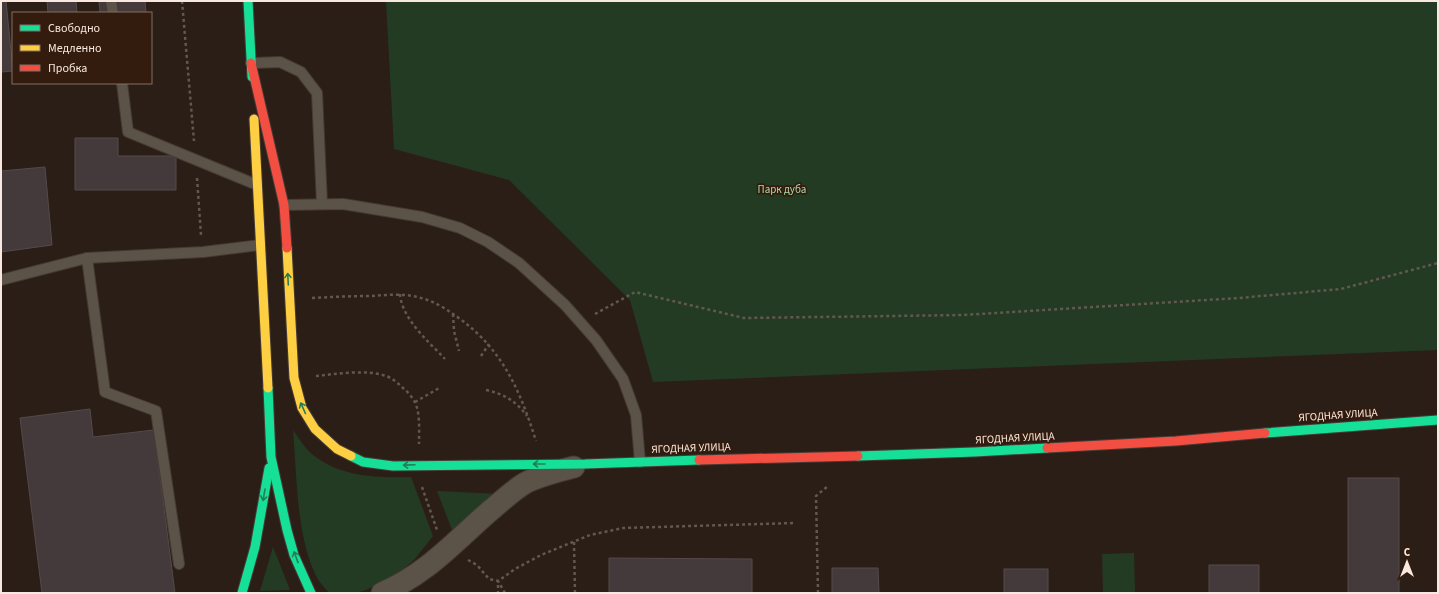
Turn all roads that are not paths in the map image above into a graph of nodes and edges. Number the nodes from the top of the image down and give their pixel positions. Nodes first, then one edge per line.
1 (111, 1) edge
2 (248, 1) edge
3 (113, 12) edge
4 (251, 63) junction
5 (122, 84) edge
6 (257, 185) junction
7 (322, 204) junction
8 (284, 205) junction
9 (260, 245) junction
10 (87, 258) junction
11 (1, 280) edge
12 (1438, 420) edge
13 (271, 457) junction
14 (640, 462) junction
15 (592, 464) junction
16 (179, 564) dead end
17 (424, 570) junction
18 (242, 593) edge
19 (311, 593) edge
20 (382, 593) edge
21 (412, 593) edge

1 - 3 lane
2 - 4 street
4 - 6 street
4 - 7 lane
4 - 8 street, ЯГОДНАЯ УЛИЦА
5 - 6 lane
6 - 9 street
7 - 8 lane
7 - 14 lane
15 -> 8 street, ЯГОДНАЯ УЛИЦА
9 - 10 lane
9 - 13 street
10 - 11 lane
10 - 16 lane
12 - 14 street, ЯГОДНАЯ УЛИЦА
13 -> 18 street
19 -> 13 street
14 - 15 street, ЯГОДНАЯ УЛИЦА
15 - 17 street
17 - 20 street
17 - 21 street

